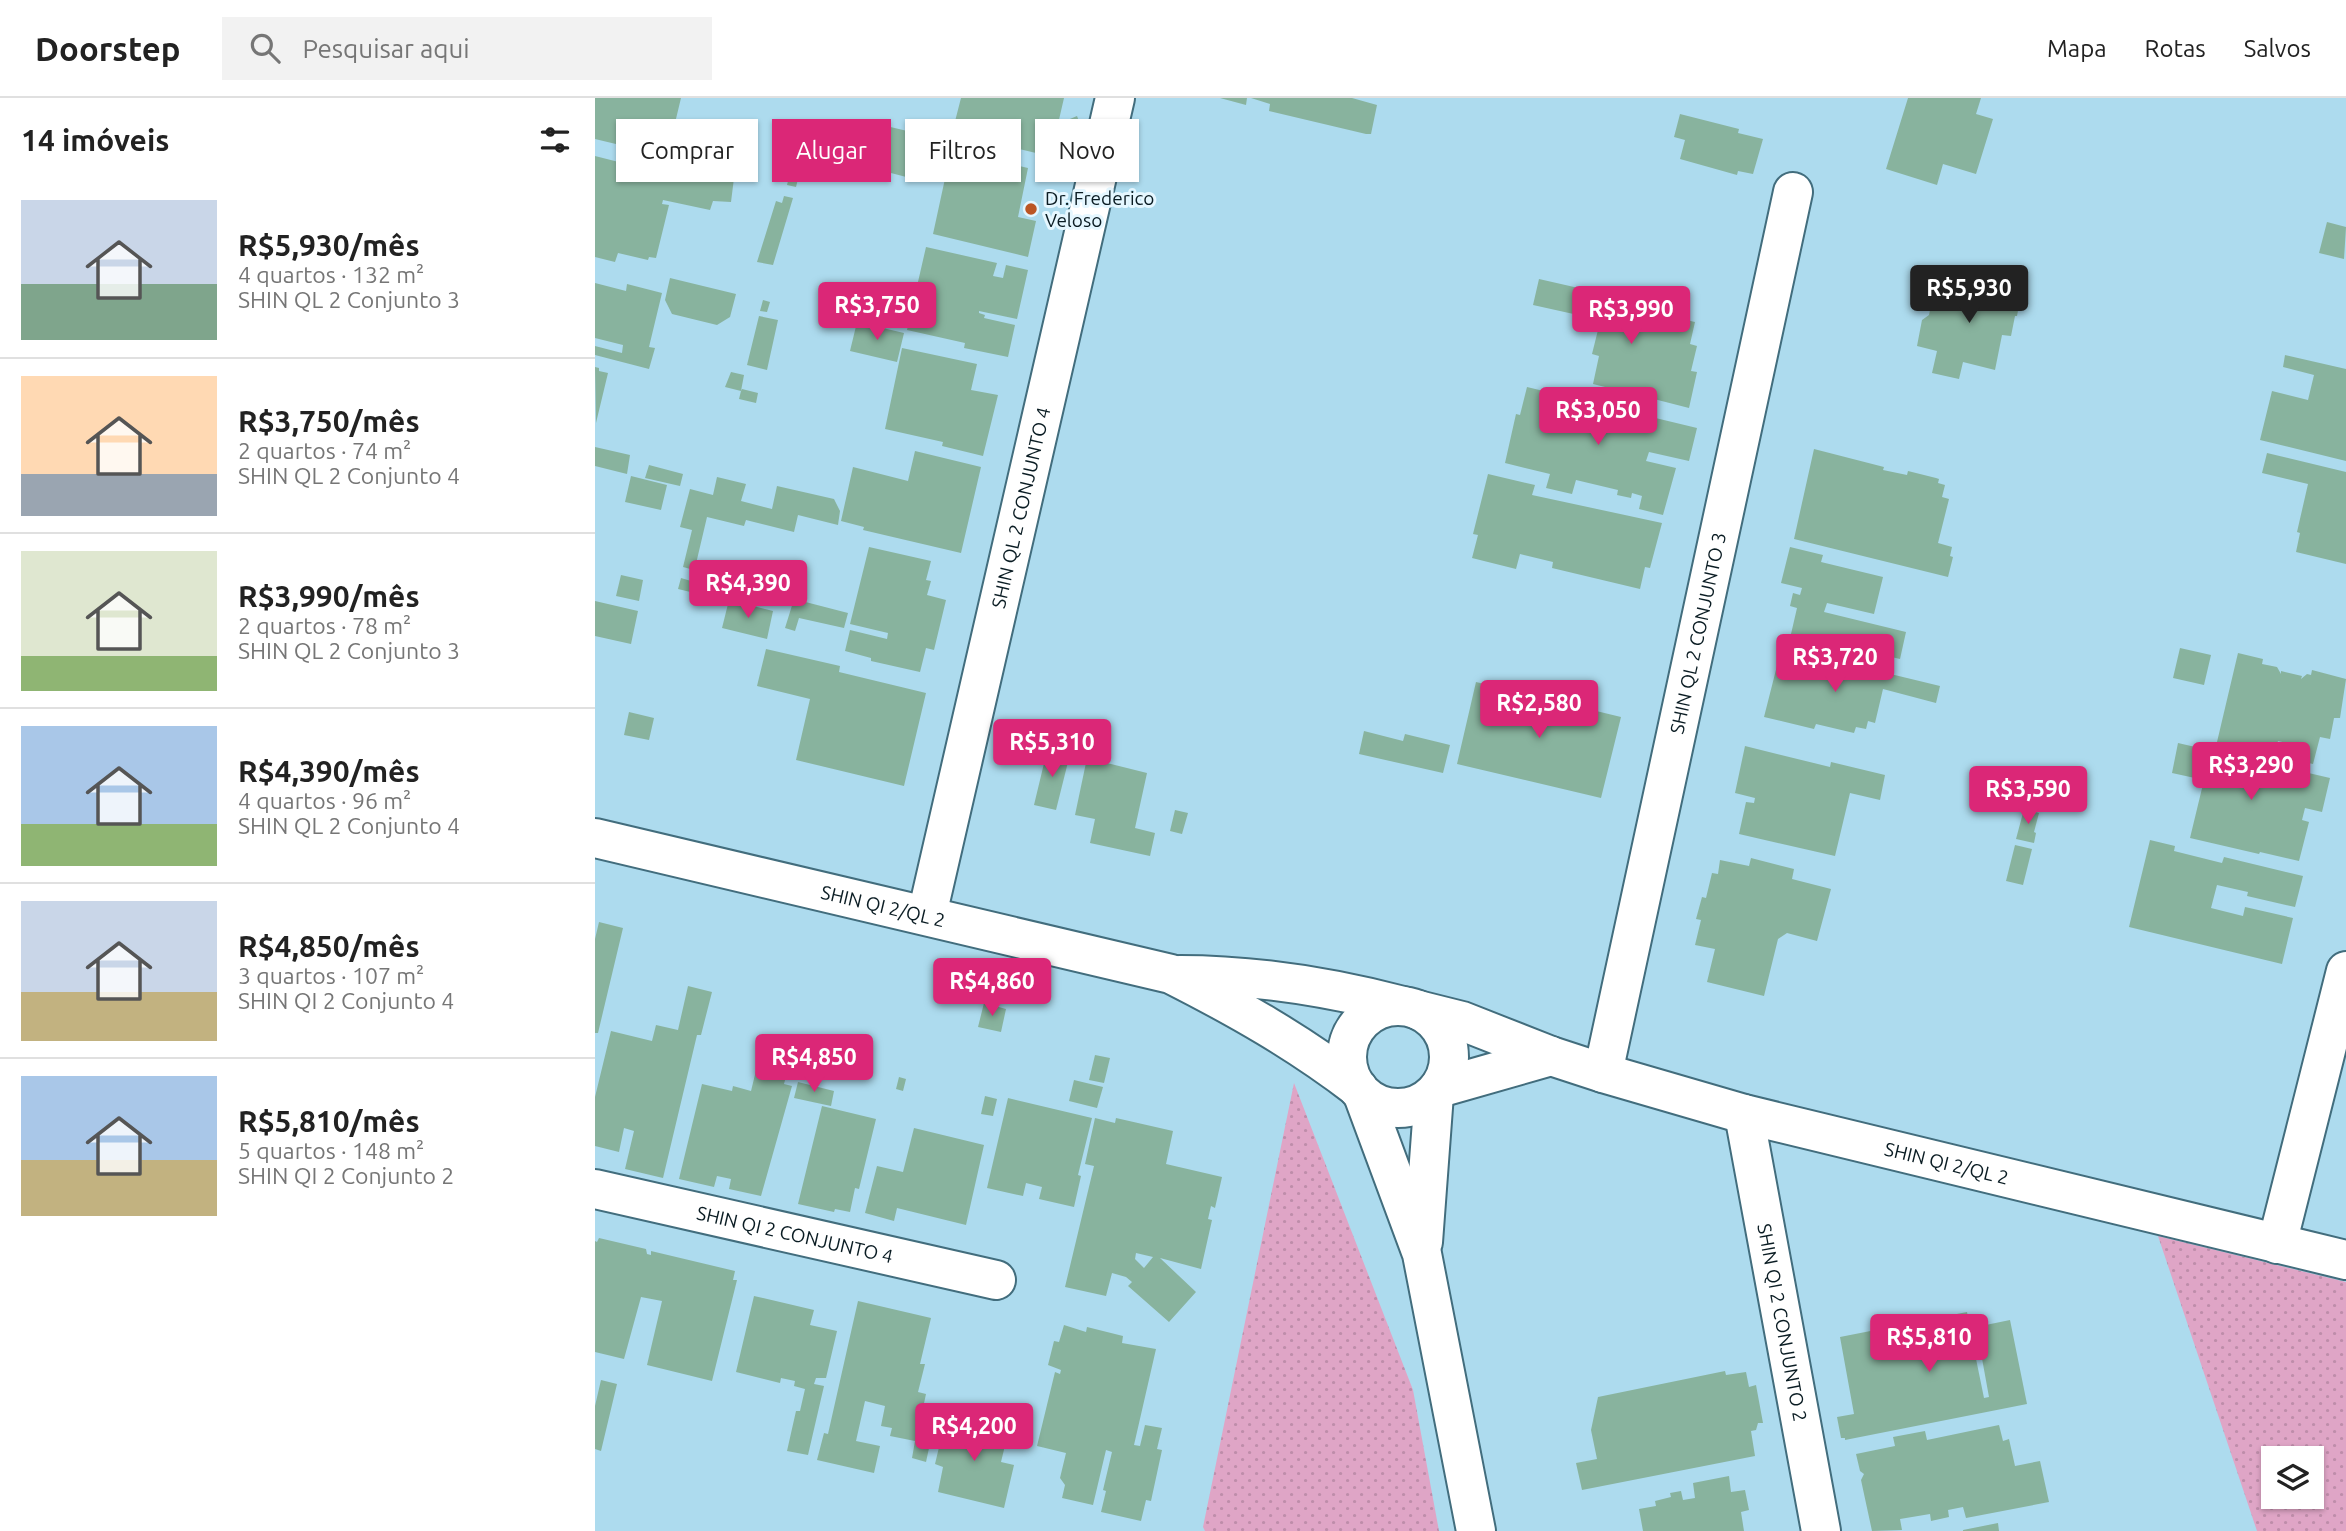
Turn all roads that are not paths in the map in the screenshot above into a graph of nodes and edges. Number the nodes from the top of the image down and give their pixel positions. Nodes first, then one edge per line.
1 (1115, 98) edge
2 (1793, 192) dead end
3 (595, 838) edge
4 (927, 915) junction
5 (2346, 971) edge
6 (1171, 974) junction
7 (1411, 1008) junction
8 (1551, 1056) junction
9 (1603, 1073) junction
10 (1436, 1091) junction
11 (1361, 1092) junction
12 (1744, 1114) junction
13 (595, 1189) edge
14 (2277, 1244) junction
15 (1422, 1254) junction
16 (2346, 1260) edge
17 (996, 1280) dead end
18 (1476, 1531) edge
19 (1821, 1531) edge

1 - 4 street, SHIN QL 2 CONJUNTO 4
2 - 9 street, SHIN QL 2 CONJUNTO 3
3 - 4 street, SHIN QI 2/QL 2
4 - 6 street, SHIN QI 2/QL 2
5 - 14 street
6 - 7 street, SHIN QI 2/QL 2
6 - 11 street, SHIN QI 2/QL 2
7 - 8 street, SHIN QI 2/QL 2
7 - 10 street
7 - 11 street
8 - 9 street, SHIN QI 2/QL 2
8 - 10 street
9 - 12 street, SHIN QI 2/QL 2
10 - 11 street
10 - 15 street
11 - 15 street
12 - 14 street, SHIN QI 2/QL 2
12 - 19 street, SHIN QI 2 CONJUNTO 2
13 - 17 street, SHIN QI 2 CONJUNTO 4
14 - 16 street, SHIN QI 2/QL 2
15 - 18 street

